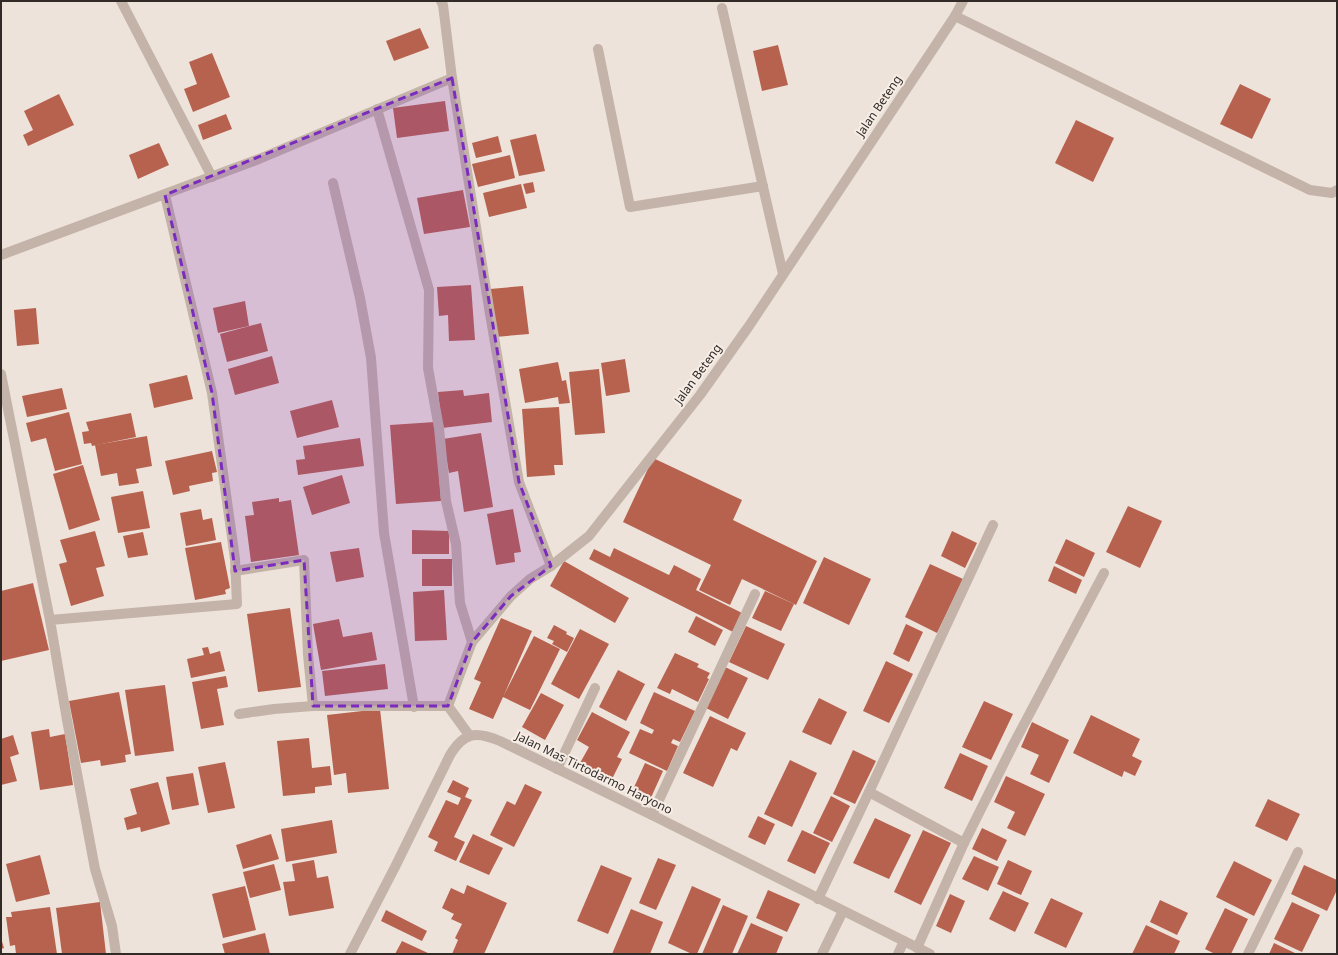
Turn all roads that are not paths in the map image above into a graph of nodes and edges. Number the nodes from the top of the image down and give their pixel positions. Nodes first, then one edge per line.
1 (121, 1) edge
2 (441, 1) edge
3 (963, 1) edge
4 (722, 8) dead end
5 (955, 16) junction
6 (598, 49) dead end
7 (452, 78) junction
8 (377, 109) junction
9 (212, 177) junction
10 (333, 183) dead end
11 (763, 186) junction
12 (1337, 190) edge
13 (165, 195) junction
14 (1, 255) edge
15 (783, 274) junction
16 (1, 374) edge
17 (993, 525) dead end
18 (551, 566) junction
19 (235, 570) junction
20 (1104, 573) dead end
21 (755, 594) dead end
22 (50, 620) junction
23 (472, 642) junction
24 (595, 688) dead end
25 (313, 706) junction
26 (448, 706) junction
27 (414, 707) junction
28 (239, 714) dead end
29 (469, 735) junction
30 (557, 769) junction
31 (869, 792) junction
32 (652, 815) junction
33 (964, 843) junction
34 (1298, 852) dead end
35 (818, 899) junction
36 (843, 911) junction
37 (904, 941) junction
38 (917, 948) junction
39 (116, 954) edge
40 (350, 954) edge
41 (822, 954) edge
42 (898, 954) edge
43 (930, 954) edge
44 (1248, 954) edge

1 - 9 street
2 - 7 street
3 - 5 street, Jalan Beteng
4 - 11 street
5 - 12 street
5 - 15 street, Jalan Beteng
6 - 11 street
7 - 8 street
7 - 18 street
8 - 9 street
8 - 23 street
9 - 13 street
10 - 27 street
11 - 15 street
13 - 14 street
13 - 19 street
15 - 18 street, Jalan Beteng
16 - 22 street
17 - 31 street
18 - 23 street, Jalan Beteng
19 - 22 street
19 - 25 street
20 - 33 street
21 - 32 street
22 - 39 street
23 - 26 street, Jalan Beteng
24 - 30 street
25 - 27 street
25 - 28 street
26 - 27 street
26 - 29 street
29 - 30 street, Jalan Mas Tirtodarmo Haryono
29 - 40 street
30 - 32 street, Jalan Mas Tirtodarmo Haryono
31 - 33 street
31 - 35 street
32 - 35 street, Jalan Mas Tirtodarmo Haryono
33 - 38 street
34 - 44 street
35 - 36 street, Jalan Mas Tirtodarmo Haryono
36 - 37 street, Jalan Mas Tirtodarmo Haryono
36 - 41 street
37 - 38 street, Jalan Mas Tirtodarmo Haryono
37 - 42 street
38 - 43 street, Jalan Mas Tirtodarmo Haryono

